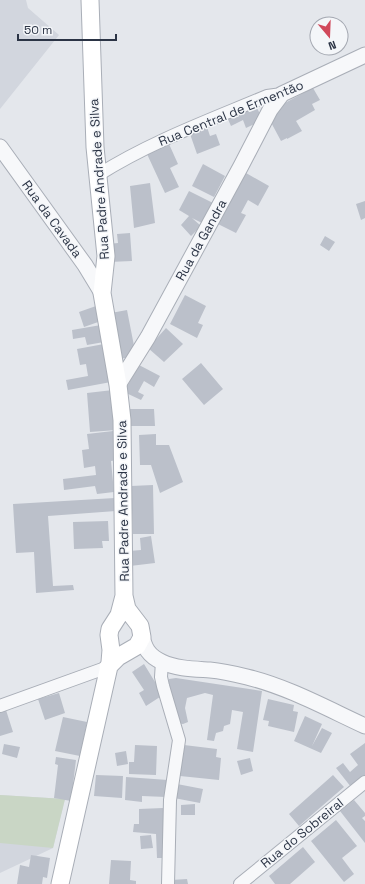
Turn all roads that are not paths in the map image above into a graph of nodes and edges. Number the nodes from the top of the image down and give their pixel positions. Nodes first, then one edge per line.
1 (90, 0) edge
2 (365, 55) edge
3 (282, 94) junction
4 (0, 147) edge
5 (98, 175) junction
6 (102, 293) junction
7 (118, 385) junction
8 (124, 596) junction
9 (139, 628) junction
10 (111, 630) junction
11 (128, 650) junction
12 (157, 659) junction
13 (108, 667) junction
14 (0, 706) edge
15 (365, 726) edge
16 (365, 782) edge
17 (60, 884) edge
18 (168, 884) edge
19 (240, 884) edge

1 - 5 main road, Rua Padre Andrade e Silva
2 - 3 street, Rua Central de Ermentão
3 - 5 street, Rua Central de Ermentão
3 - 7 street, Rua da Gandra
4 - 6 street, Rua da Cavada
5 - 6 main road, Rua Padre Andrade e Silva
6 - 7 main road, Rua Padre Andrade e Silva
7 - 8 main road, Rua Padre Andrade e Silva
8 - 9 main road, Rua Padre Andrade e Silva
8 - 10 main road, Rua Padre Andrade e Silva
9 - 10 main road
9 - 11 main road
9 - 12 street
10 - 11 main road
10 - 13 main road, Rua Padre Andrade e Silva
11 - 12 street
11 - 13 main road
12 - 15 street
12 - 18 street
13 - 14 street
13 - 17 main road, Rua Padre Andrade e Silva
16 - 19 street, Rua do Sobreiral

